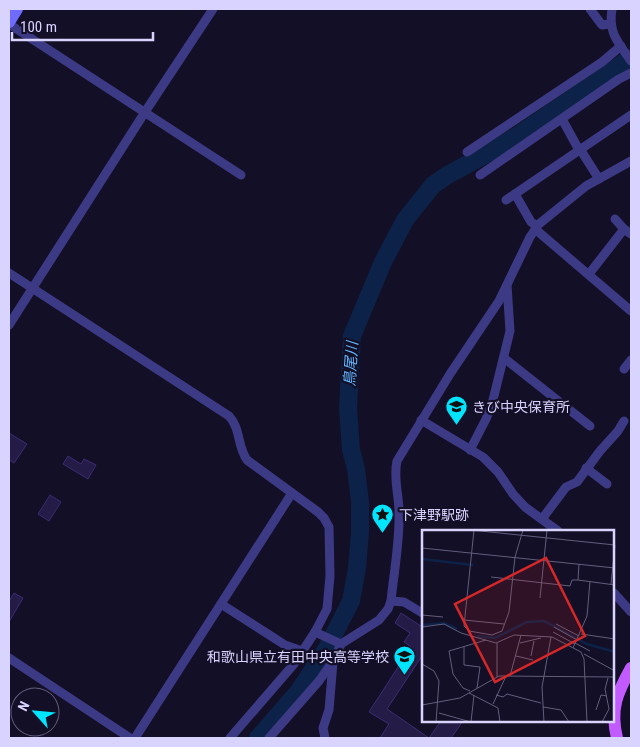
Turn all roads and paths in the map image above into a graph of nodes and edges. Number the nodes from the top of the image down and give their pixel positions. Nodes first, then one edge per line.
1 (17, 9) edge
2 (213, 9) edge
3 (590, 9) edge
4 (612, 9) edge
5 (9, 23) edge
6 (610, 24) junction
7 (622, 48) junction
8 (631, 61) edge
9 (631, 73) edge
10 (145, 112) junction
11 (631, 115) edge
12 (562, 119) junction
13 (580, 150) junction
14 (467, 152) dead end
15 (631, 161) edge
16 (241, 175) dead end
17 (480, 175) dead end
18 (599, 179) junction
19 (515, 194) junction
20 (506, 200) dead end
21 (615, 219) dead end
22 (536, 227) junction
23 (628, 232) edge
24 (9, 273) edge
25 (589, 274) junction
26 (507, 284) junction
27 (33, 288) junction
28 (631, 310) edge
29 (9, 326) edge
30 (504, 358) junction
31 (631, 360) edge
32 (624, 369) dead end
33 (421, 420) junction
34 (624, 421) dead end
35 (590, 426) dead end
36 (470, 450) junction
37 (586, 468) junction
38 (607, 484) dead end
39 (292, 493) junction
40 (542, 518) junction
41 (557, 530) edge
42 (615, 594) edge
43 (391, 601) junction
44 (221, 604) junction
45 (631, 612) edge
46 (422, 613) edge
47 (318, 633) junction
48 (339, 643) junction
49 (302, 651) junction
50 (9, 658) edge
51 (333, 662) junction
52 (631, 668) edge
53 (615, 709) edge
54 (614, 722) edge
55 (130, 738) edge
56 (135, 738) edge
57 (230, 738) edge
58 (270, 738) edge
59 (325, 738) edge
60 (617, 738) edge

1 - 5 street
2 - 10 street
3 - 6 street
4 - 6 street
5 - 10 street
6 - 7 street
7 - 8 street
7 - 14 street
9 - 12 street
10 - 16 street
10 - 27 street
11 - 13 street
12 - 13 street
12 - 17 street
13 - 18 street
13 - 19 street
15 - 18 street
18 - 22 street
19 - 20 street
19 - 22 street
21 - 23 street
22 - 25 street
22 - 26 street
23 - 25 street
24 - 27 street
25 - 28 street
26 - 30 street
26 - 33 street
27 - 29 street
27 - 39 street
30 - 35 street
30 - 36 street
31 - 32 street
33 - 36 street
33 - 43 street
34 - 37 street
36 - 40 street
37 - 38 street
37 - 40 street
39 - 44 street
39 - 47 street
40 - 41 street
42 - 45 street
43 - 46 street
43 - 48 street
44 - 49 street
44 - 56 street
47 - 48 street
47 - 49 street
48 - 51 street
49 - 57 street
50 - 55 street
51 - 58 street
51 - 59 street
52 - 53 main road
54 - 60 main road

